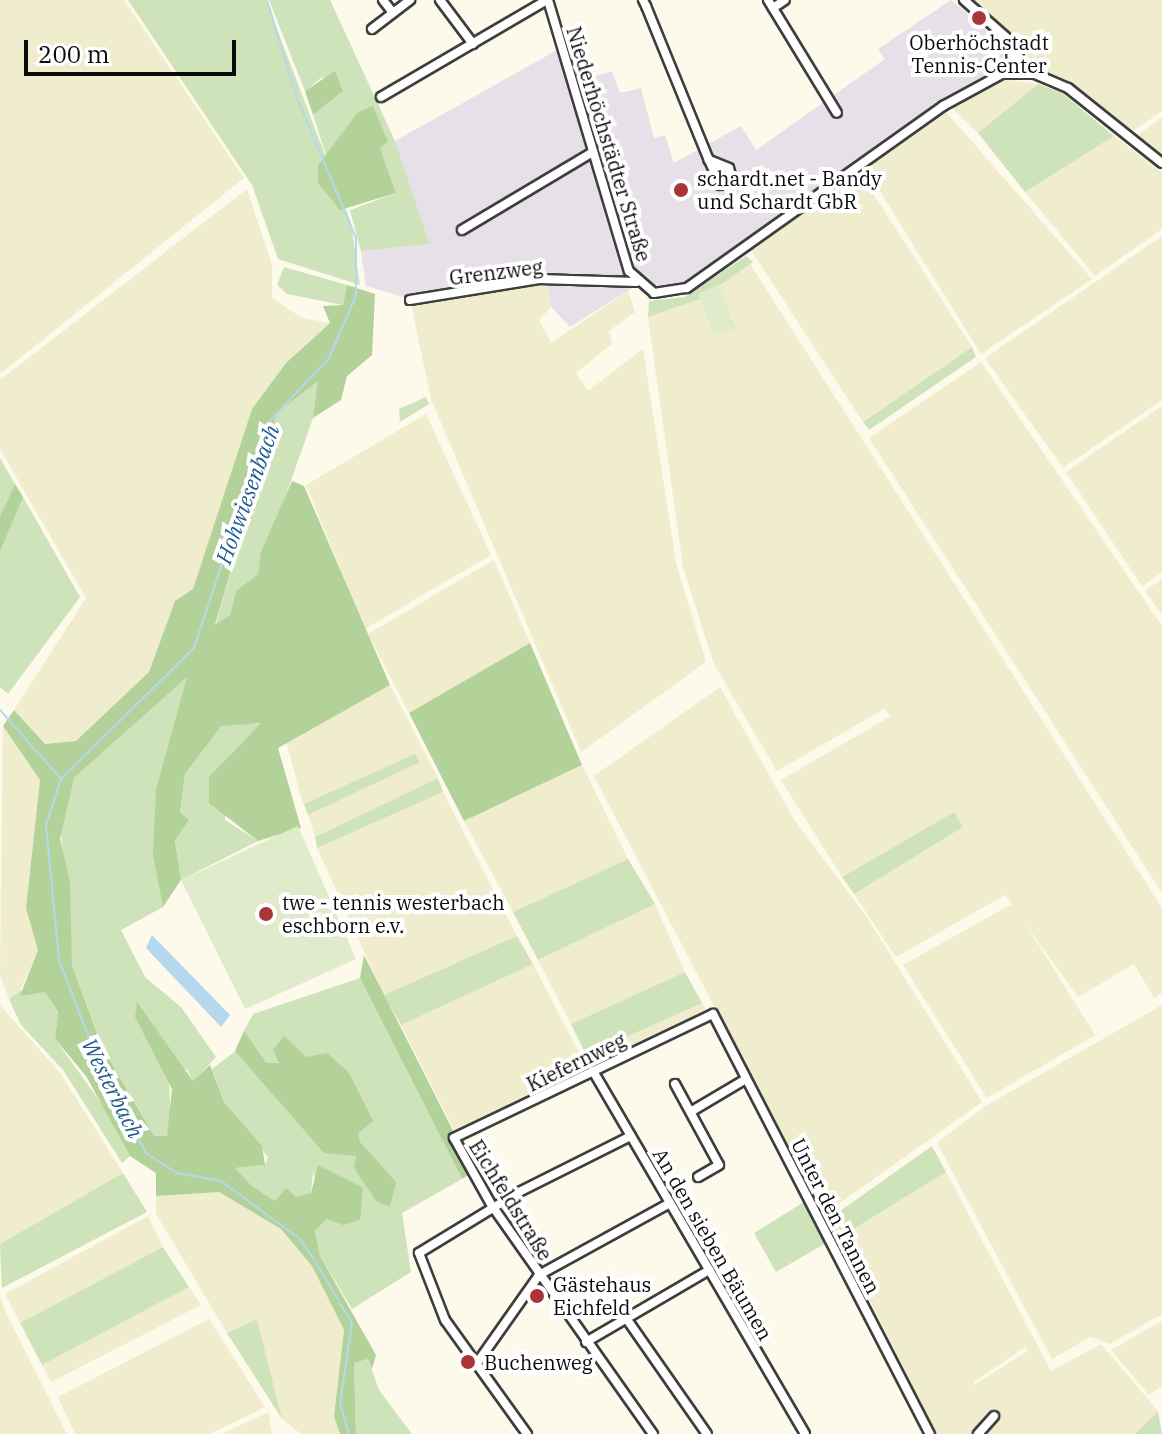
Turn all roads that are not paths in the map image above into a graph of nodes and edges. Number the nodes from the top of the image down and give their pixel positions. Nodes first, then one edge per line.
1 (383, 0) edge
2 (410, 0) edge
3 (440, 0) edge
4 (548, 0) edge
5 (643, 0) edge
6 (785, 0) edge
7 (964, 0) edge
8 (770, 4) edge
9 (393, 13) junction
10 (372, 29) dead end
11 (1010, 41) junction
12 (473, 44) junction
13 (1012, 73) junction
14 (1024, 73) junction
15 (381, 97) dead end
16 (837, 113) dead end
17 (593, 152) junction
18 (709, 160) dead end
19 (1162, 163) edge
20 (462, 230) dead end
21 (636, 282) junction
22 (410, 300) dead end
23 (713, 1014) joint
24 (593, 1071) junction
25 (746, 1079) junction
26 (675, 1084) dead end
27 (692, 1111) junction
28 (631, 1136) junction
29 (454, 1138) joint
30 (698, 1177) dead end
31 (670, 1203) junction
32 (492, 1206) junction
33 (709, 1270) junction
34 (539, 1275) junction
35 (626, 1318) junction
36 (586, 1342) junction
37 (477, 1363) junction
38 (994, 1416) dead end
39 (527, 1434) edge
40 (653, 1434) edge
41 (707, 1434) edge
42 (805, 1434) edge
43 (930, 1434) edge
44 (978, 1434) edge

1 - 9 street
2 - 9 street
3 - 12 street
4 - 12 street
4 - 17 street, Niederhöchstädter Straße
5 - 18 street
6 - 8 street
7 - 11 street
8 - 16 street
9 - 10 street
11 - 13 street
11 - 14 street
12 - 15 street
13 - 14 street, Niederhöchstädter Straße
13 - 21 street, Niederhöchstädter Straße
14 - 19 street, Niederhöchstädter Straße
17 - 20 street
17 - 21 street, Niederhöchstädter Straße
21 - 22 street, Grenzweg
23 - 24 street, Kiefernweg
23 - 25 street, Unter den Tannen
24 - 28 street, An den sieben Bäumen
24 - 29 street, Kiefernweg
25 - 27 street
25 - 43 street, Unter den Tannen
26 - 27 street
27 - 30 street
28 - 31 street, An den sieben Bäumen
28 - 32 street
29 - 32 street, Eichfeldstraße
31 - 33 street, An den sieben Bäumen
31 - 34 street
32 - 34 street, Eichfeldstraße
32 - 37 street
33 - 35 street
33 - 42 street, An den sieben Bäumen
34 - 36 street, Eichfeldstraße
34 - 37 street
35 - 36 street
35 - 41 street
36 - 40 street, Eichfeldstraße
37 - 39 street
38 - 44 street

